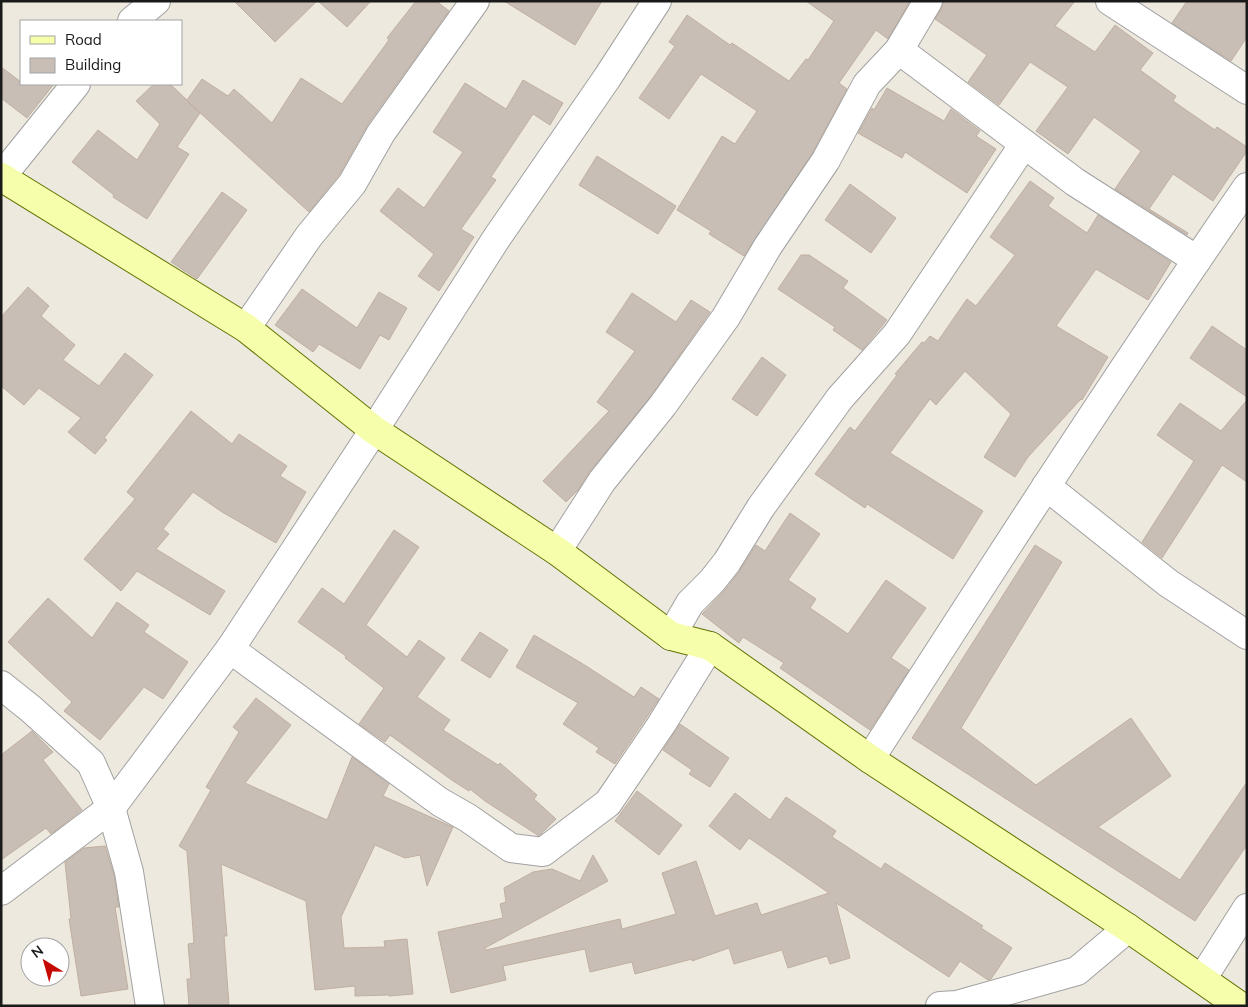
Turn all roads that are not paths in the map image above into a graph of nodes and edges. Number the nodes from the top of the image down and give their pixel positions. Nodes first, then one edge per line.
1 (156, 1) edge
2 (475, 1) edge
3 (657, 1) edge
4 (928, 1) edge
5 (1110, 1) edge
6 (1143, 10) edge
7 (133, 20) edge
8 (899, 50) junction
9 (75, 85) edge
10 (1247, 90) edge
11 (1024, 144) junction
12 (1, 177) edge
13 (1247, 187) edge
14 (1197, 260) junction
15 (246, 328) junction
16 (374, 430) junction
17 (1046, 486) junction
18 (557, 551) junction
19 (1247, 635) edge
20 (670, 636) junction
21 (710, 646) junction
22 (230, 649) junction
23 (1, 685) edge
24 (870, 759) junction
25 (112, 808) junction
26 (1, 891) edge
27 (1247, 908) edge
28 (1128, 928) junction
29 (1202, 979) junction
30 (957, 1005) edge
31 (150, 1006) edge
32 (940, 1006) edge
33 (1240, 1006) edge

1 - 7 street
2 - 15 street
3 - 16 street
4 - 8 street
5 - 6 street
6 - 10 street
8 - 11 street
8 - 18 street
9 - 12 street
11 - 14 street
11 - 20 street
12 - 15 street
13 - 14 street
14 - 17 street
15 - 16 street
16 - 18 street
16 - 22 street
17 - 19 street
17 - 24 street
18 - 20 street
20 - 21 street
21 - 22 street
21 - 24 street
22 - 25 street
23 - 25 street
24 - 28 street
25 - 26 street
25 - 31 street
27 - 29 street
28 - 29 street
28 - 30 street
29 - 33 street
30 - 32 street

